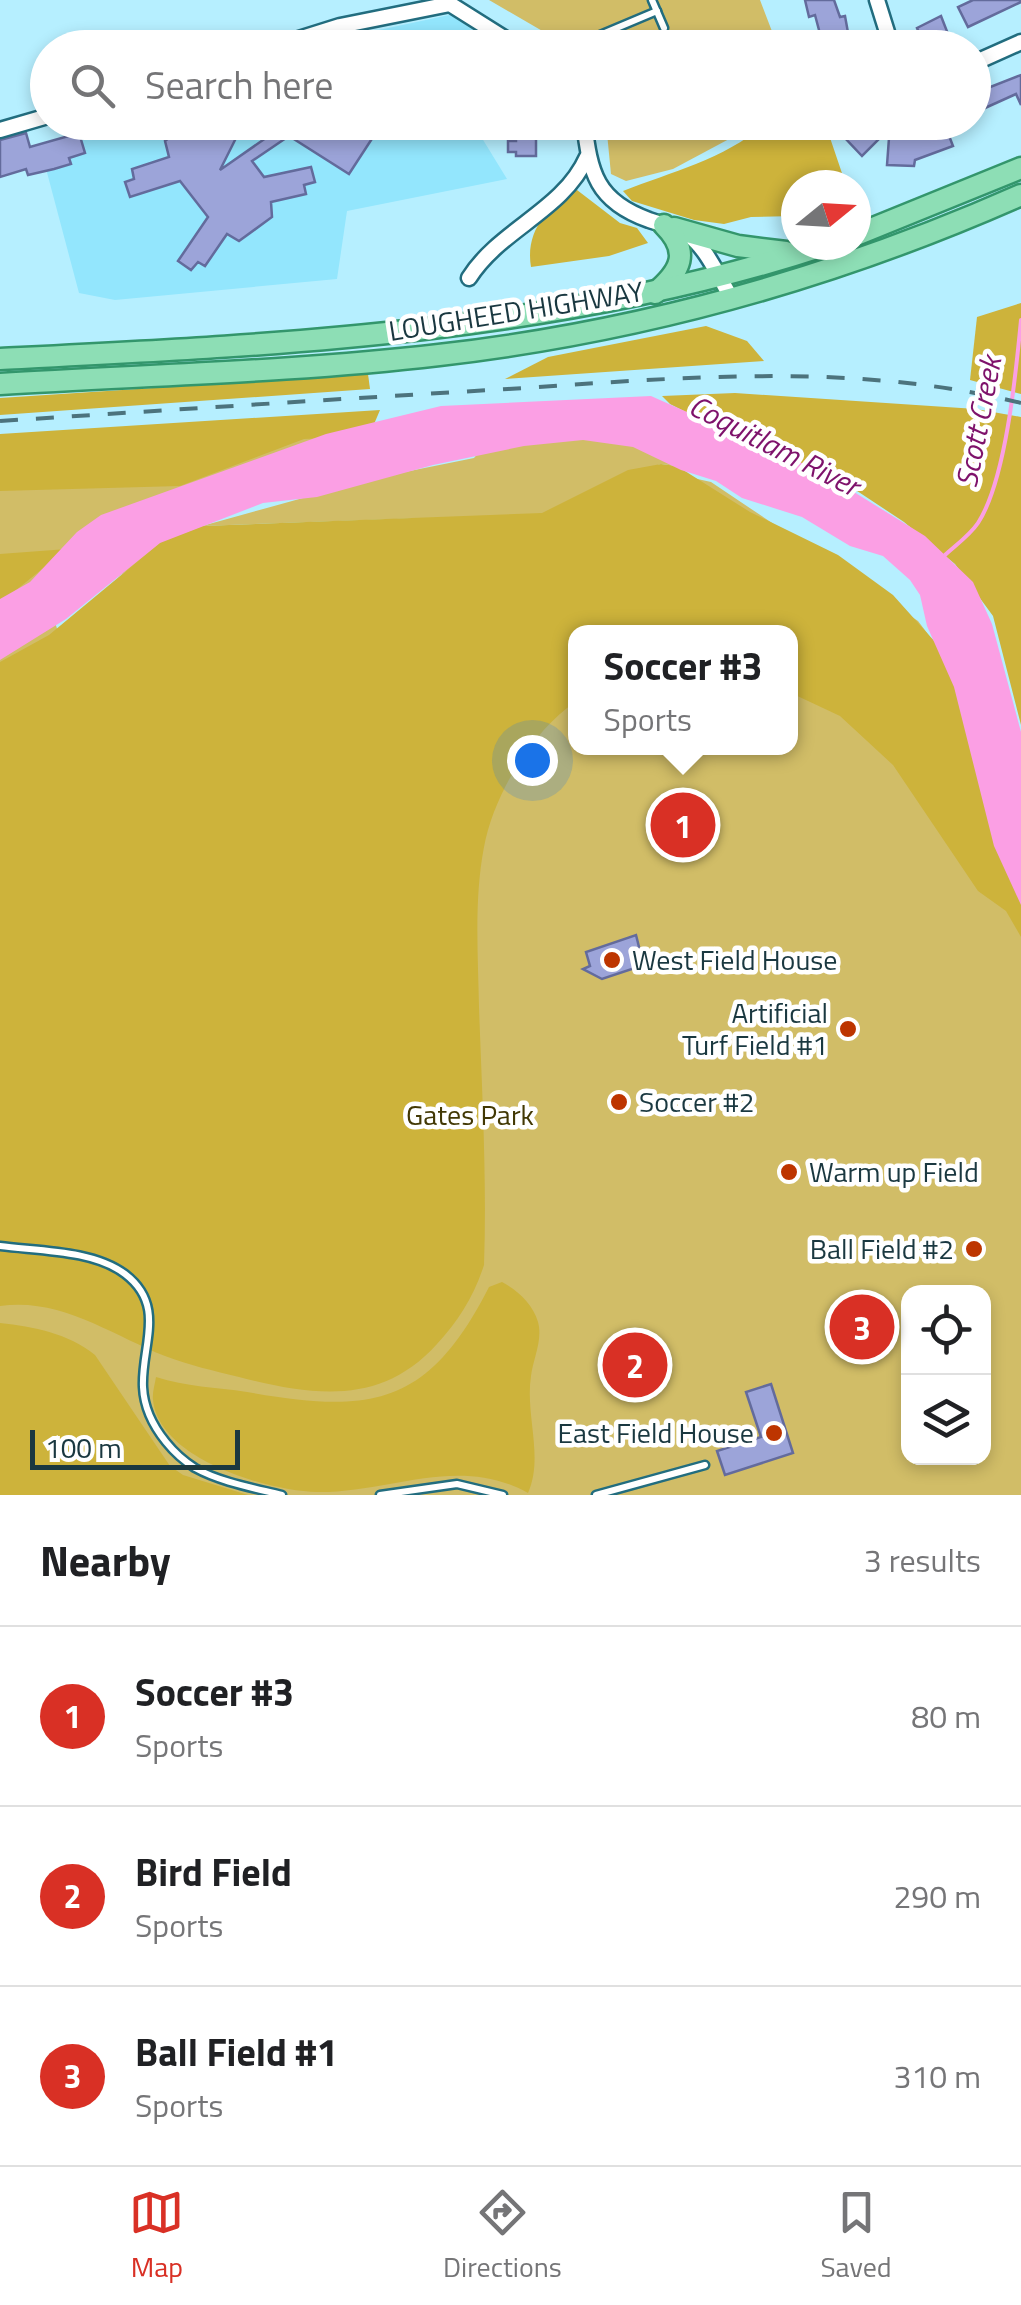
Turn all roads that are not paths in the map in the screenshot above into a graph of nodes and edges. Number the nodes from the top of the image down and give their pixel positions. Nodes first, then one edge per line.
1 (652, 0) edge
2 (877, 0) edge
3 (447, 2) edge
4 (657, 11) junction
5 (664, 28) dead end
6 (327, 30) edge
7 (491, 30) edge
8 (611, 30) edge
9 (886, 30) edge
10 (1021, 42) edge
11 (991, 55) edge
12 (30, 121) edge
13 (0, 130) edge
14 (586, 140) edge
15 (587, 157) junction
16 (1021, 168) edge
17 (1021, 196) edge
18 (669, 226) junction
19 (871, 229) edge
20 (781, 251) edge
21 (781, 259) edge
22 (718, 276) junction
23 (469, 278) dead end
24 (654, 294) junction
25 (732, 299) junction
26 (0, 360) edge
27 (0, 384) edge
28 (0, 1246) edge
29 (704, 1465) dead end
30 (282, 1495) edge
31 (380, 1495) edge
32 (503, 1495) edge
33 (596, 1495) edge

1 - 4 lane
2 - 9 street
3 - 6 street
3 - 7 street
4 - 5 lane
4 - 8 lane
10 - 11 street
12 - 13 street
14 - 15 street
15 - 18 street
15 - 23 street
16 - 19 main road
17 - 25 main road, LOUGHEED HIGHWAY
18 - 20 main road
18 - 22 street
18 - 24 main road
21 - 22 main road, LOUGHEED HIGHWAY
22 - 24 main road, LOUGHEED HIGHWAY
22 - 25 street
24 - 26 main road, LOUGHEED HIGHWAY
25 - 27 main road, LOUGHEED HIGHWAY
28 - 30 lane
29 - 33 lane
31 - 32 lane

